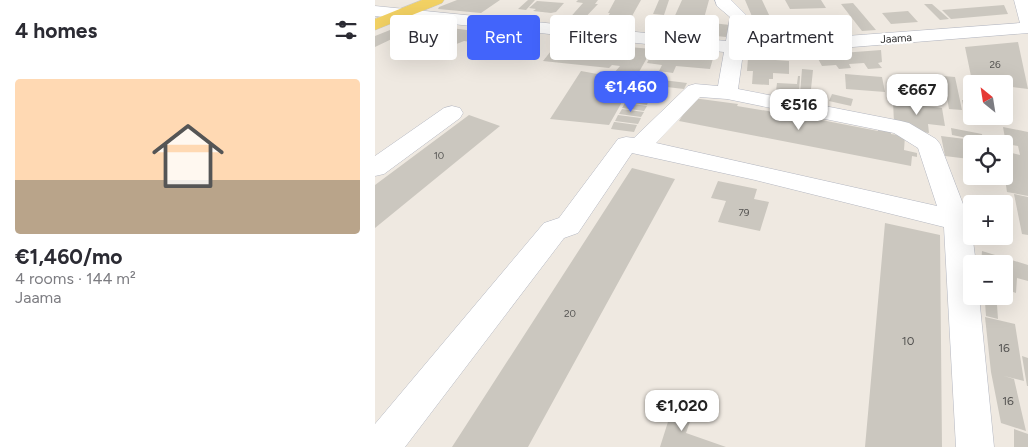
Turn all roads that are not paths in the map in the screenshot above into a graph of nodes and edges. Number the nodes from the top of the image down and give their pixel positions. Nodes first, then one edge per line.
1 (436, 0) edge
2 (723, 0) edge
3 (1022, 0) edge
4 (375, 11) edge
5 (403, 14) junction
6 (738, 15) edge
7 (1028, 22) edge
8 (375, 25) edge
9 (1028, 28) edge
10 (852, 41) edge
11 (729, 47) edge
12 (732, 60) edge
13 (727, 93) junction
14 (452, 113) dead end
15 (639, 147) junction
16 (375, 168) edge
17 (956, 220) junction
18 (381, 447) edge
19 (975, 447) edge

1 - 5 main road
2 - 6 street
3 - 7 street
4 - 5 street, Jaama
5 - 8 main road
5 - 11 street, Jaama
9 - 10 street, Jaama
12 - 13 street
13 - 15 street
13 - 17 street
14 - 16 street
15 - 17 street
15 - 18 street
17 - 19 street

